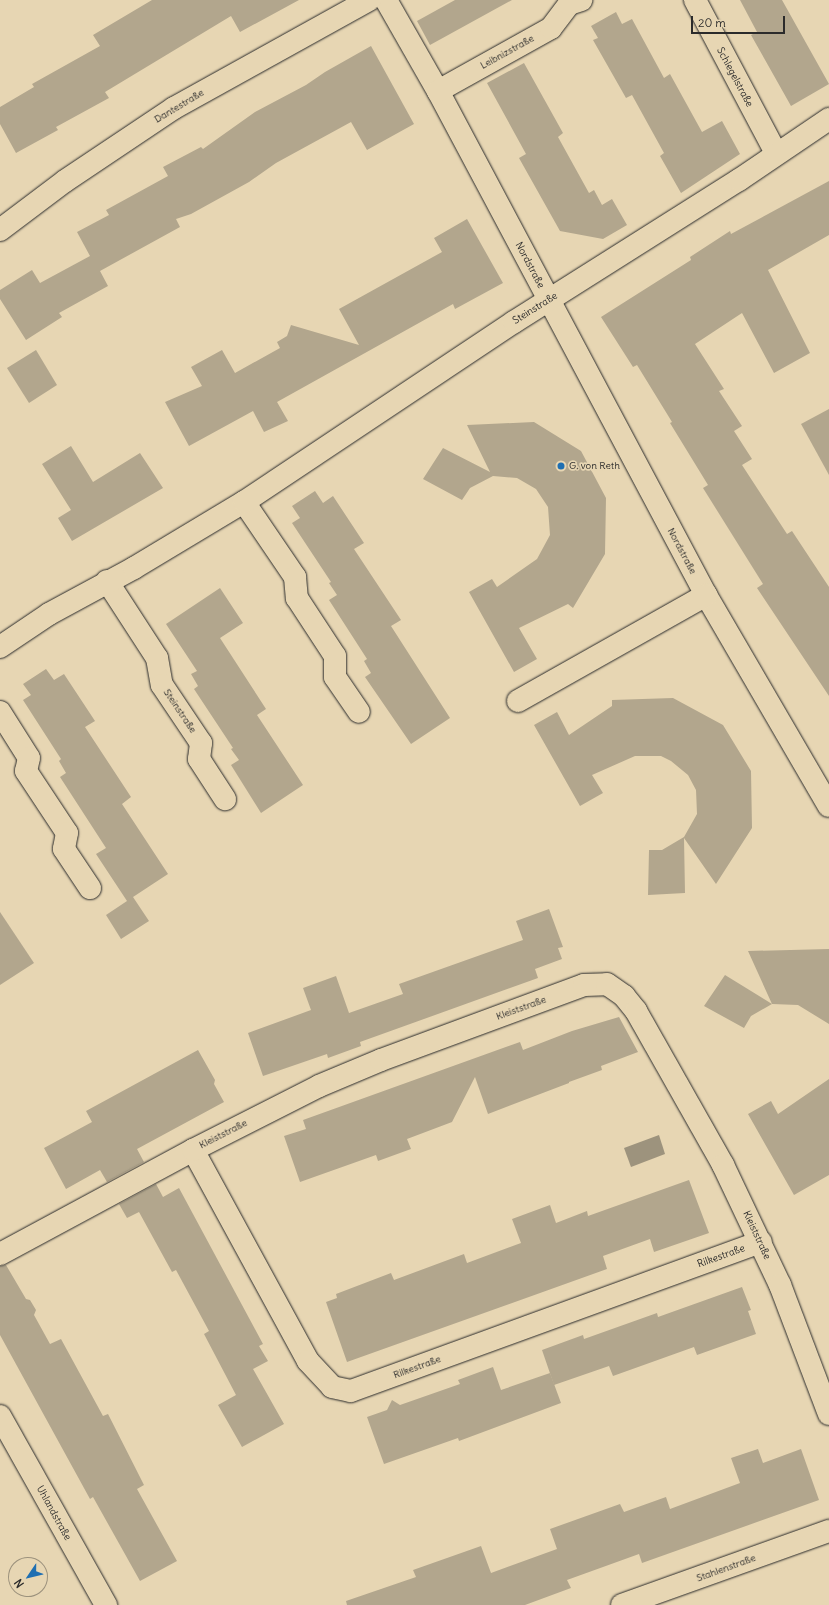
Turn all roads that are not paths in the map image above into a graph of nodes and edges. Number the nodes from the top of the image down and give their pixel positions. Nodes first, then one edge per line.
1 (369, 0) edge
2 (386, 0) edge
3 (694, 0) edge
4 (573, 1) edge
5 (438, 91) junction
6 (829, 119) edge
7 (776, 154) junction
8 (0, 230) edge
9 (548, 300) junction
10 (244, 502) junction
11 (107, 581) junction
12 (706, 595) junction
13 (0, 647) edge
14 (518, 701) dead end
15 (0, 712) edge
16 (359, 712) dead end
17 (225, 799) dead end
18 (829, 806) edge
19 (90, 888) dead end
20 (193, 1150) junction
21 (761, 1242) junction
22 (0, 1254) edge
23 (829, 1414) edge
24 (1, 1420) edge
25 (829, 1531) edge
26 (106, 1605) edge
27 (622, 1605) edge

1 - 8 street, Dantestraße
2 - 5 street, Nordstraße
3 - 7 street, Schlegelstraße
4 - 5 street, Leibnizstraße
5 - 9 street, Nordstraße
6 - 7 street, Steinstraße
7 - 9 street, Steinstraße
9 - 10 street, Steinstraße
9 - 12 street, Nordstraße
10 - 11 street, Steinstraße
10 - 16 street
11 - 13 street, Steinstraße
11 - 17 street, Steinstraße
12 - 14 street
12 - 18 street, Nordstraße
15 - 19 street
20 - 21 street, Rilkestraße
20 - 21 street, Kleiststraße
20 - 22 street, Kleiststraße
21 - 23 street, Kleiststraße
24 - 26 street, Uhlandstraße
25 - 27 street, Stahlenstraße

